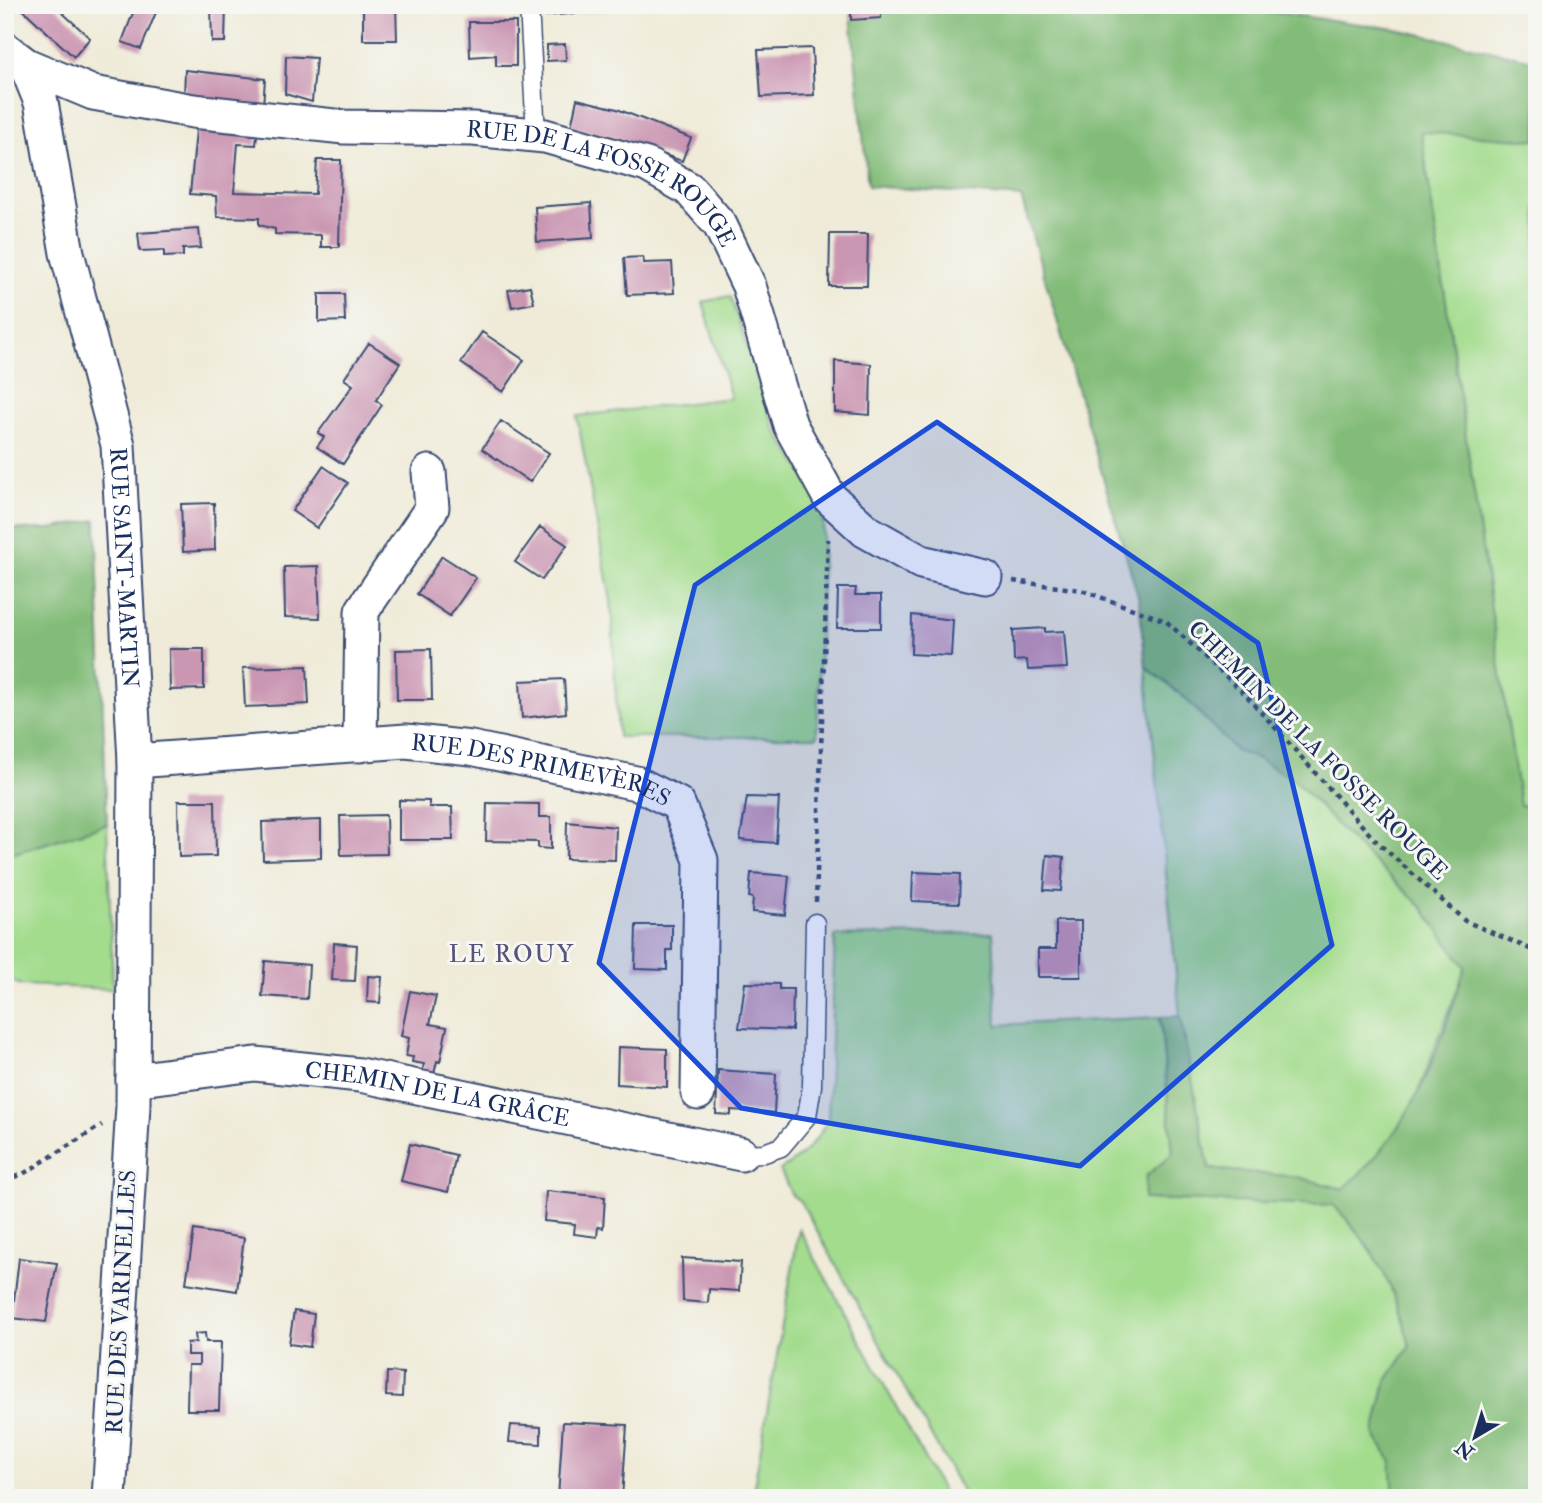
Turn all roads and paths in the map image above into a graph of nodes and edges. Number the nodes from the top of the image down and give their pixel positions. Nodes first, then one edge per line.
1 (529, 5) edge
2 (15, 57) edge
3 (536, 135) junction
4 (429, 472) dead end
5 (830, 498) junction
6 (985, 577) joint
7 (360, 745) junction
8 (135, 761) junction
9 (815, 923) joint
10 (1537, 952) edge
11 (133, 1093) junction
12 (698, 1093) dead end
13 (741, 1154) joint
14 (5, 1180) edge
15 (109, 1498) edge

1 - 3 lane
2 - 3 street, RUE DE LA FOSSE ROUGE
2 - 8 street, RUE SAINT-MARTIN
3 - 5 street, RUE DE LA FOSSE ROUGE
4 - 7 street
5 - 6 street, RUE DE LA FOSSE ROUGE
5 - 9 path
6 - 10 path, CHEMIN DE LA FOSSE ROUGE
7 - 8 street, RUE DES PRIMEVÈRES
7 - 12 street, RUE DES PRIMEVÈRES
8 - 11 street, RUE SAINT-MARTIN
9 - 13 lane
11 - 13 street, CHEMIN DE LA GRÂCE
11 - 14 path
11 - 15 street, RUE DES VARINELLES

